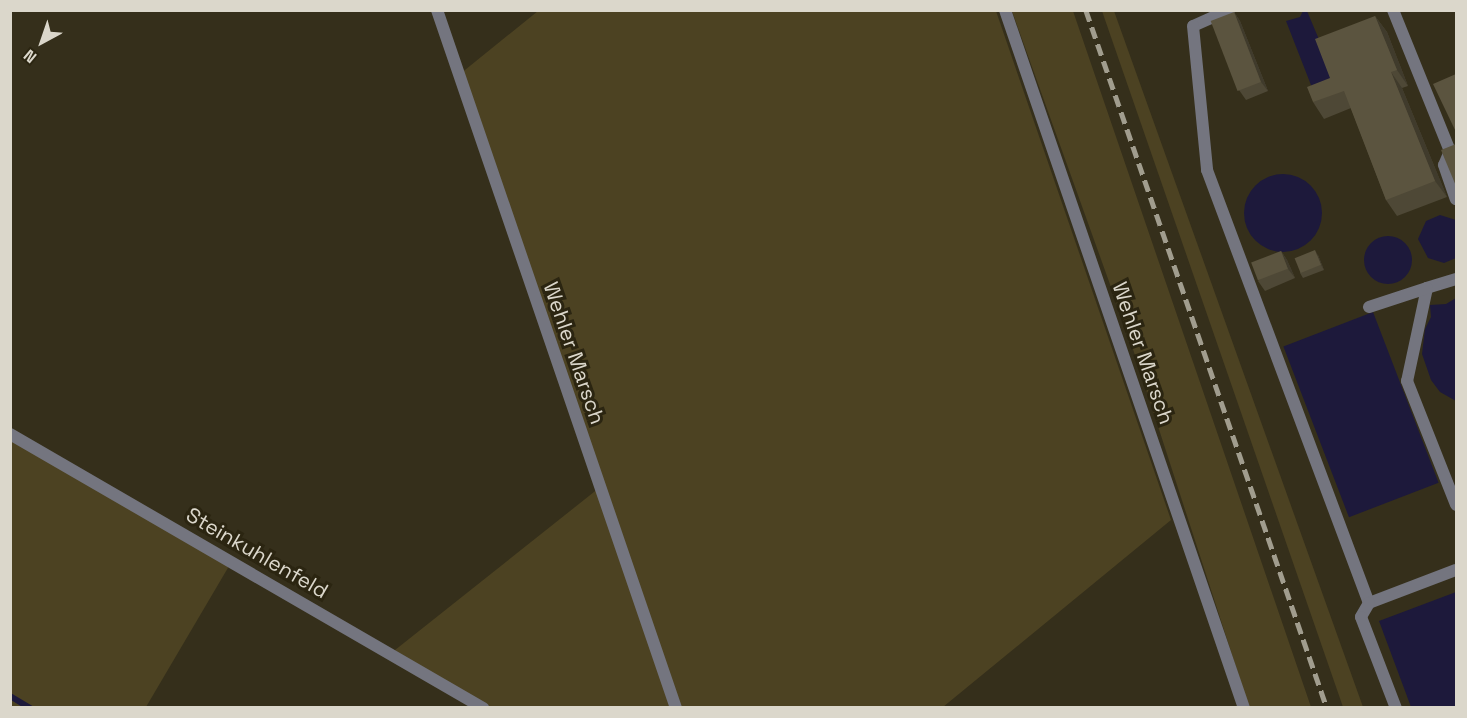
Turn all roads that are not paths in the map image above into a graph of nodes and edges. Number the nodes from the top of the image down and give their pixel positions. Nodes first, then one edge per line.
1 (437, 10) edge
2 (1005, 10) edge
3 (1229, 10) edge
4 (1393, 10) edge
5 (1456, 199) edge
6 (1456, 279) edge
7 (1427, 288) junction
8 (1369, 307) dead end
9 (10, 434) edge
10 (1456, 505) edge
11 (1456, 570) edge
12 (1369, 603) junction
13 (483, 708) edge
14 (676, 708) edge
15 (1244, 708) edge
16 (1396, 708) edge

1 - 14 street, Wehler Marsch
2 - 15 street, Wehler Marsch
3 - 12 street
4 - 5 street
6 - 7 street
7 - 8 street
7 - 10 street
9 - 13 street, Steinkuhlenfeld
11 - 12 street
12 - 16 street

